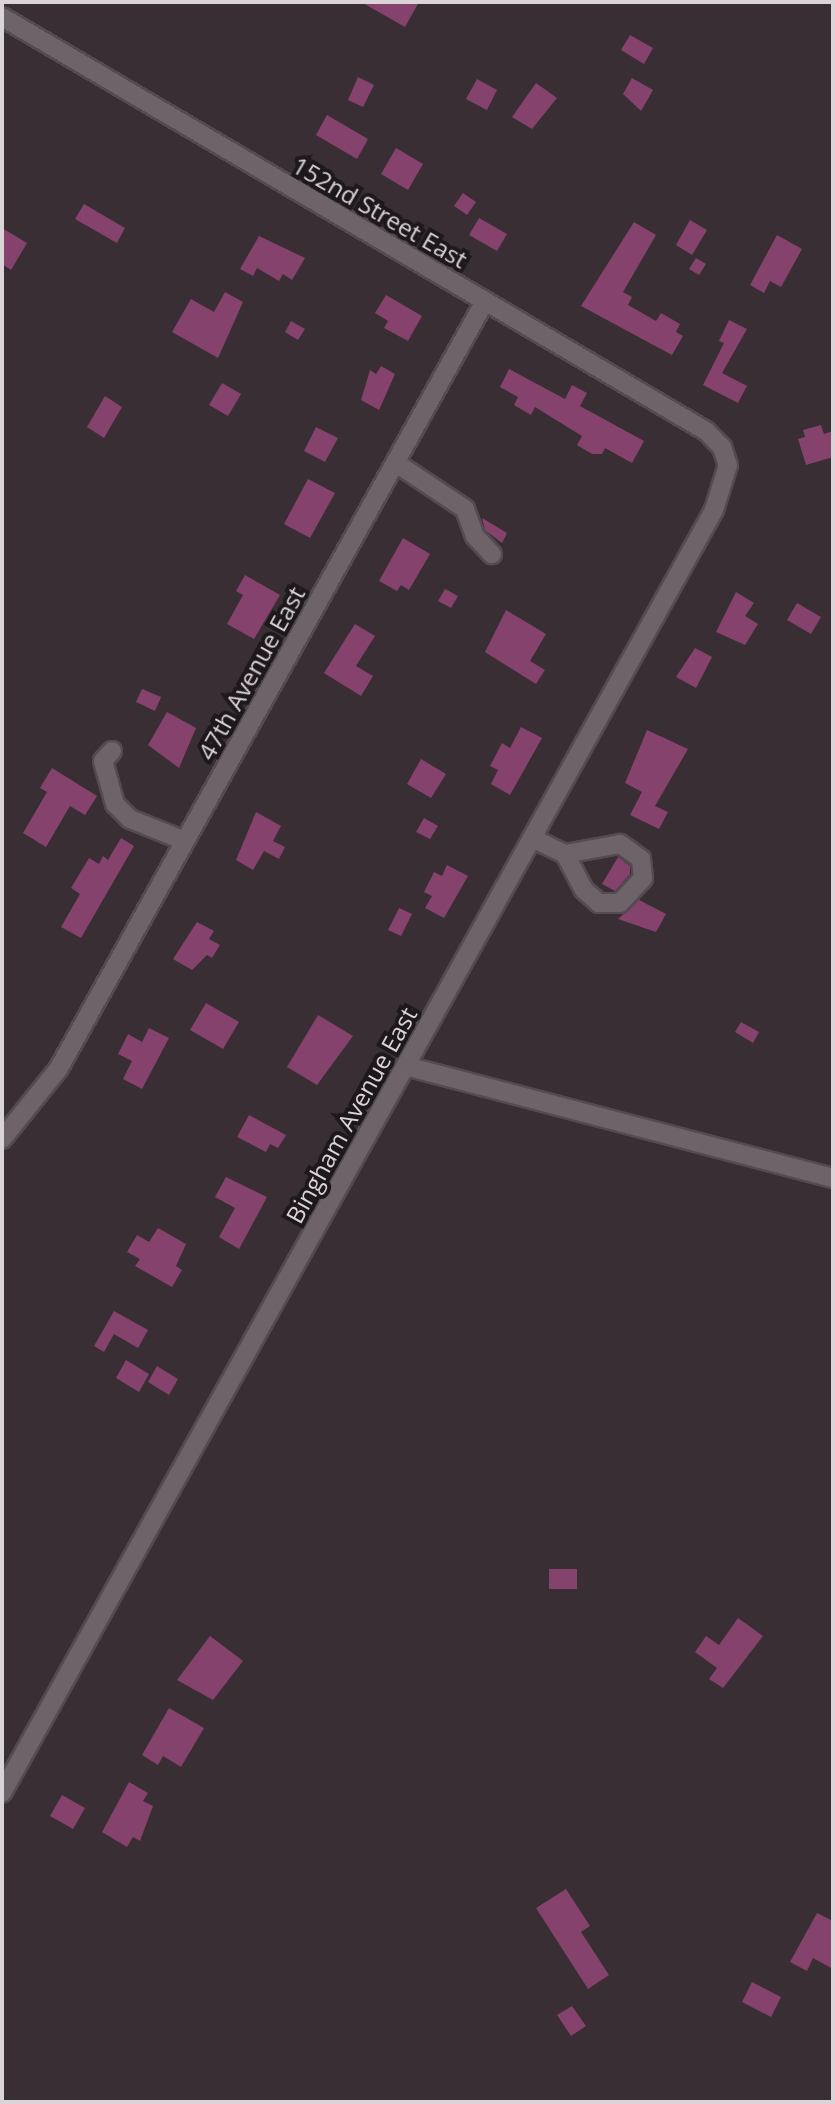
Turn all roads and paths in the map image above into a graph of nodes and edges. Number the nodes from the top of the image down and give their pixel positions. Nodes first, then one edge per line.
1 (2, 17) edge
2 (485, 301) junction
3 (726, 456) joint
4 (396, 463) junction
5 (492, 554) dead end
6 (112, 751) dead end
7 (532, 838) junction
8 (185, 841) junction
9 (565, 854) dead end
10 (406, 1066) junction
11 (2, 1139) edge
12 (833, 1178) edge
13 (2, 1793) edge

1 - 2 street, 152nd Street East
2 - 3 street, 152nd Street East
2 - 4 street, 47th Avenue East
3 - 7 street, Bingham Avenue East
4 - 5 street
4 - 8 street, 47th Avenue East
6 - 8 street
7 - 9 street
7 - 10 street, Bingham Avenue East
8 - 11 street, 47th Avenue East
10 - 12 street
10 - 13 street, Bingham Avenue East

